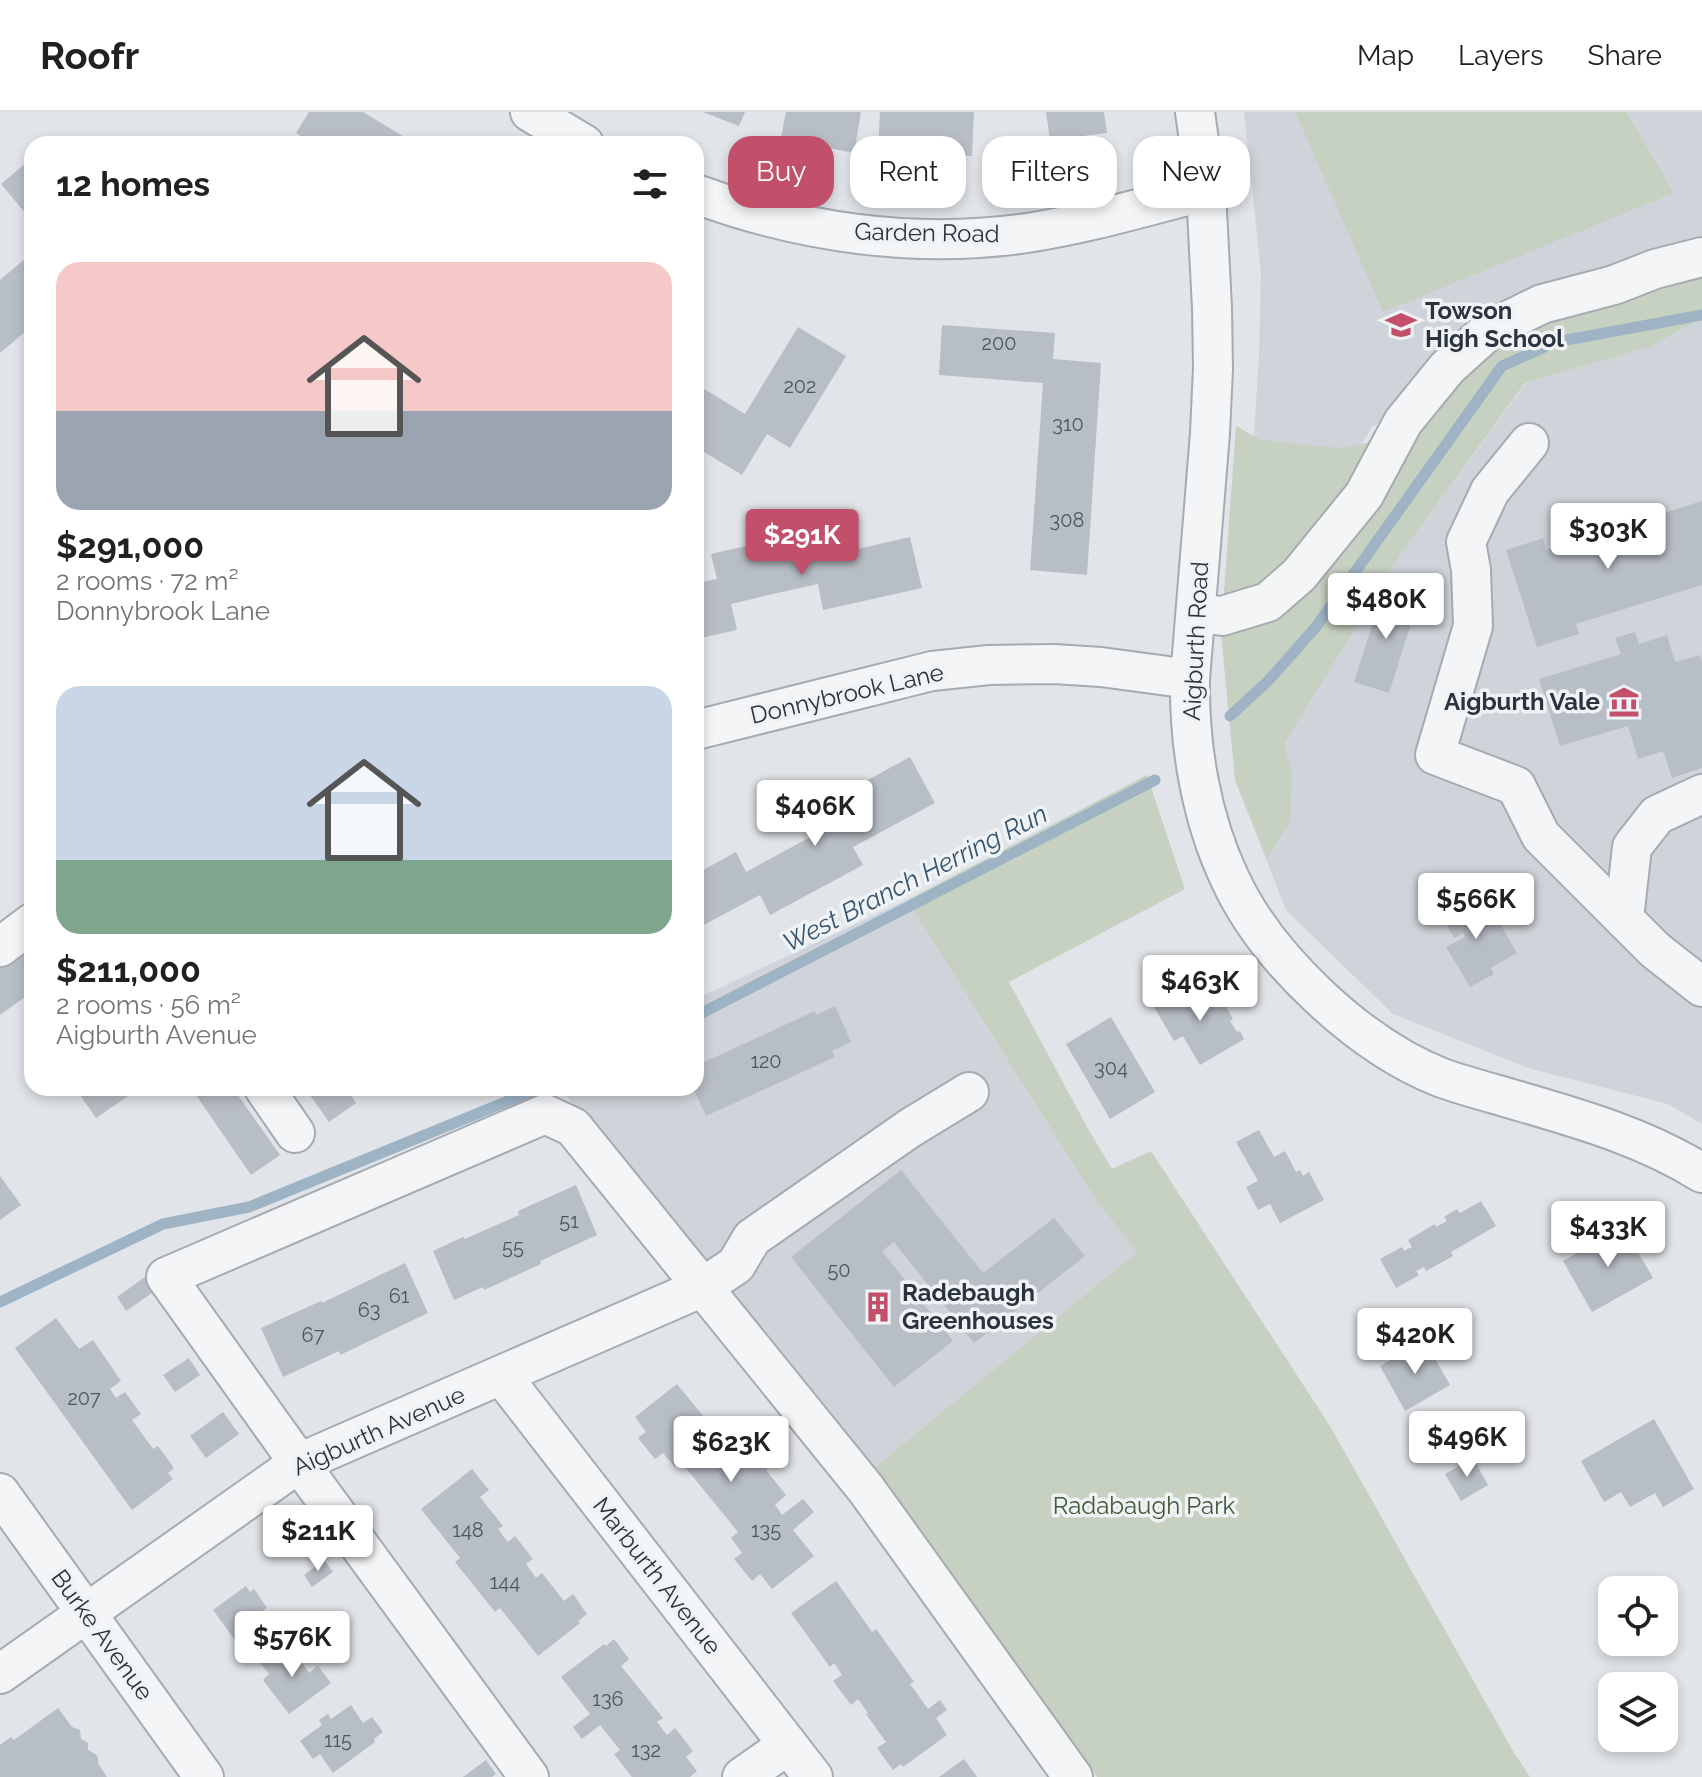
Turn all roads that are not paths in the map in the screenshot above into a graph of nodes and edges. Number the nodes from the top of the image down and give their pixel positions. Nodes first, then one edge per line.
1 (1195, 112) edge
2 (1198, 136) edge
3 (704, 197) edge
4 (1133, 208) edge
5 (1207, 208) edge
6 (1702, 257) edge
7 (1529, 443) dead end
8 (1196, 613) junction
9 (1190, 679) junction
10 (704, 728) edge
11 (1702, 794) edge
12 (1624, 919) junction
13 (24, 929) edge
14 (0, 947) edge
15 (1702, 987) edge
16 (969, 1092) dead end
17 (270, 1096) edge
18 (295, 1133) dead end
19 (1702, 1173) edge
20 (703, 1287) junction
21 (502, 1376) junction
22 (299, 1463) junction
23 (0, 1493) edge
24 (87, 1613) junction
25 (0, 1674) edge
26 (788, 1745) junction
27 (204, 1777) edge
28 (529, 1777) edge
29 (742, 1777) edge
30 (813, 1777) edge
31 (1073, 1777) edge

1 - 2 street, Aigburth Road
3 - 4 street, Garden Road
5 - 8 street, Aigburth Road
6 - 8 street
7 - 12 street
8 - 9 street, Aigburth Road
9 - 10 street, Donnybrook Lane
9 - 19 street, Aigburth Road
11 - 12 street
12 - 15 street
13 - 14 street
16 - 20 street, Aigburth Avenue
17 - 18 street
20 - 21 street, Aigburth Avenue
20 - 22 street
20 - 31 street
21 - 22 street, Aigburth Avenue
21 - 26 street, Marburth Avenue
22 - 24 street, Aigburth Avenue
22 - 28 street
23 - 24 street, Burke Avenue
24 - 25 street, Aigburth Avenue
24 - 27 street, Burke Avenue
26 - 29 street
26 - 30 street, Marburth Avenue

